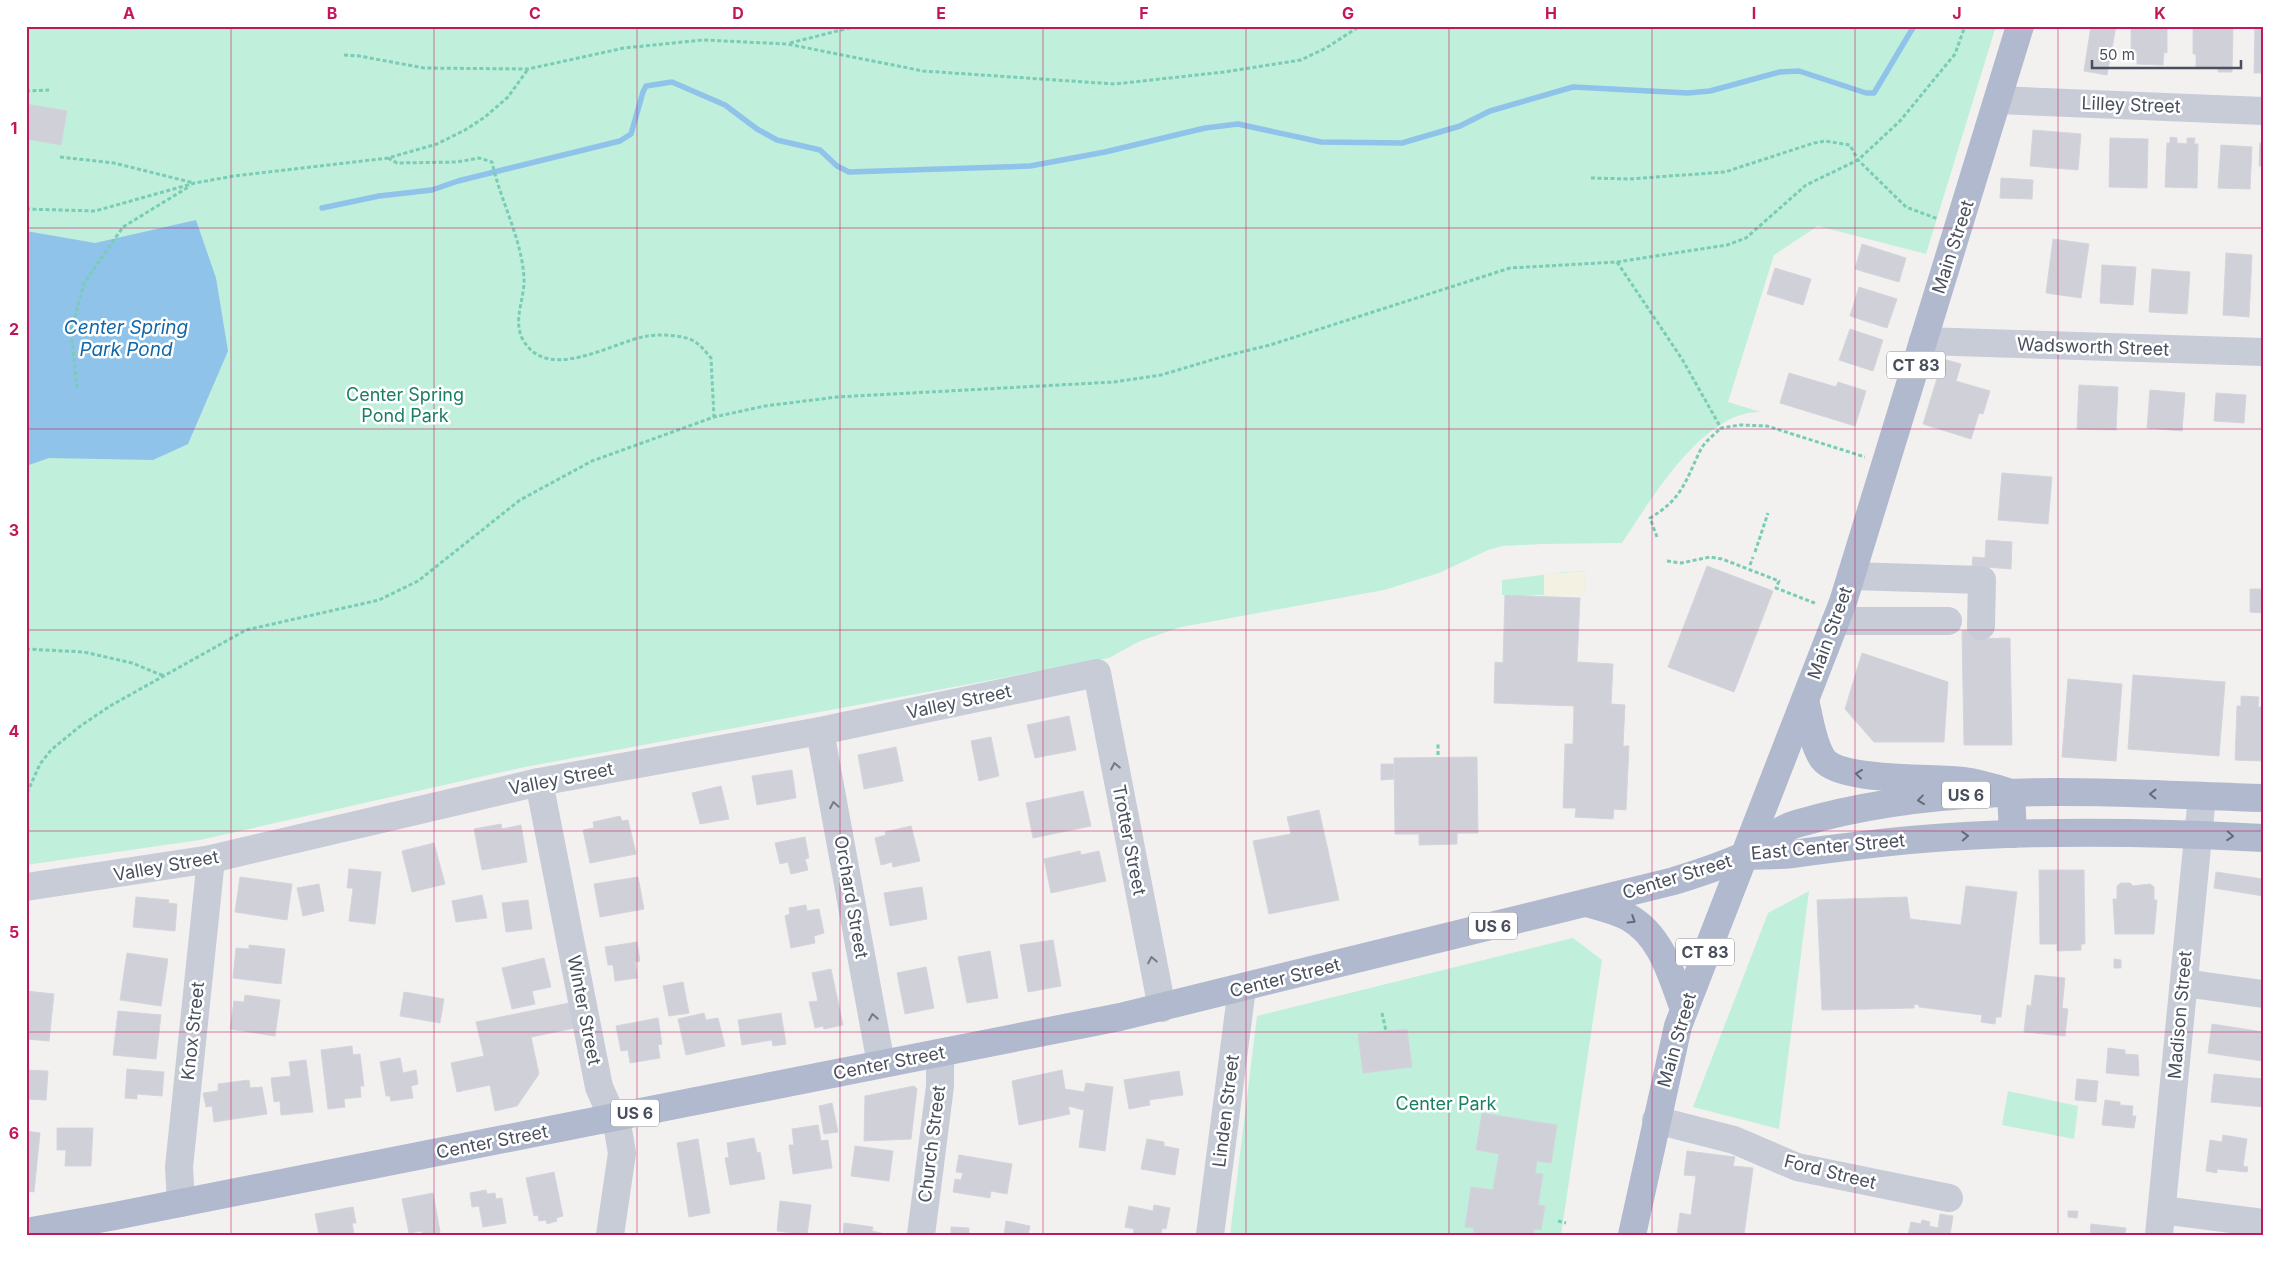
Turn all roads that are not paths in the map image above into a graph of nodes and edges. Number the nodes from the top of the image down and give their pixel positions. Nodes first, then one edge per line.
1 (2020, 26) edge
2 (1998, 100) junction
3 (2263, 111) edge
4 (1924, 341) junction
5 (2263, 352) edge
6 (1851, 576) junction
7 (1828, 613) junction
8 (1948, 621) dead end
9 (1981, 626) dead end
10 (1097, 673) joint
11 (1805, 701) junction
12 (820, 730) junction
13 (539, 782) junction
14 (2011, 793) junction
15 (2202, 796) junction
16 (2263, 798) edge
17 (2012, 834) junction
18 (2198, 834) junction
19 (2263, 838) edge
20 (1743, 856) junction
21 (211, 859) junction
22 (26, 887) edge
23 (1587, 903) junction
24 (2184, 983) junction
25 (1242, 988) junction
26 (2263, 994) edge
27 (1162, 1008) junction
28 (1684, 1009) junction
29 (940, 1053) junction
30 (881, 1064) junction
31 (612, 1118) junction
32 (1656, 1120) junction
33 (1950, 1198) dead end
34 (181, 1203) junction
35 (2160, 1223) edge
36 (2263, 1223) edge
37 (26, 1232) edge
38 (610, 1235) edge
39 (921, 1235) edge
40 (1210, 1235) edge
41 (1632, 1235) edge

1 - 2 main road, Main Street / CT 83
2 - 3 street, Lilley Street
2 - 4 main road, Main Street / CT 83
4 - 5 street, Wadsworth Street
4 - 6 main road, Main Street / CT 83
6 - 7 main road, Main Street / CT 83
6 - 9 street
7 - 8 street
7 - 11 main road, Main Street / CT 83
10 - 12 street, Valley Street
27 -> 10 street, Trotter Street
14 -> 11 main road
11 - 20 main road, Main Street / CT 83
12 - 13 street, Valley Street
30 -> 12 street, Orchard Street
13 - 21 street, Valley Street
13 - 31 street, Winter Street
15 -> 14 main road, East Center Street / US 6
14 - 17 main road
14 -> 20 main road, East Center Street / US 6
15 - 16 main road, East Center Street / US 6
15 - 18 street, Madison Street
17 - 18 main road, East Center Street / US 6
20 -> 17 main road, East Center Street / US 6
18 -> 19 main road, East Center Street / US 6
18 - 24 street, Madison Street
20 - 23 main road, Center Street / US 6
20 - 28 main road, Main Street / CT 83
21 - 22 street, Valley Street
21 - 34 street, Knox Street
23 - 25 main road, Center Street / US 6
23 -> 28 main road
24 - 26 street
24 - 35 street, Madison Street
25 - 27 main road, Center Street / US 6
25 - 40 street, Linden Street
27 - 29 main road, Center Street / US 6
28 - 32 main road, Main Street / CT 83
29 - 30 main road, Center Street / US 6
29 - 39 street, Church Street
30 - 31 main road, Center Street / US 6
31 - 34 main road, Center Street / US 6
31 - 38 street, Winter Street
32 - 33 street, Ford Street
32 - 41 main road, Main Street / CT 83
34 - 37 main road, Center Street / US 6
35 - 36 street

